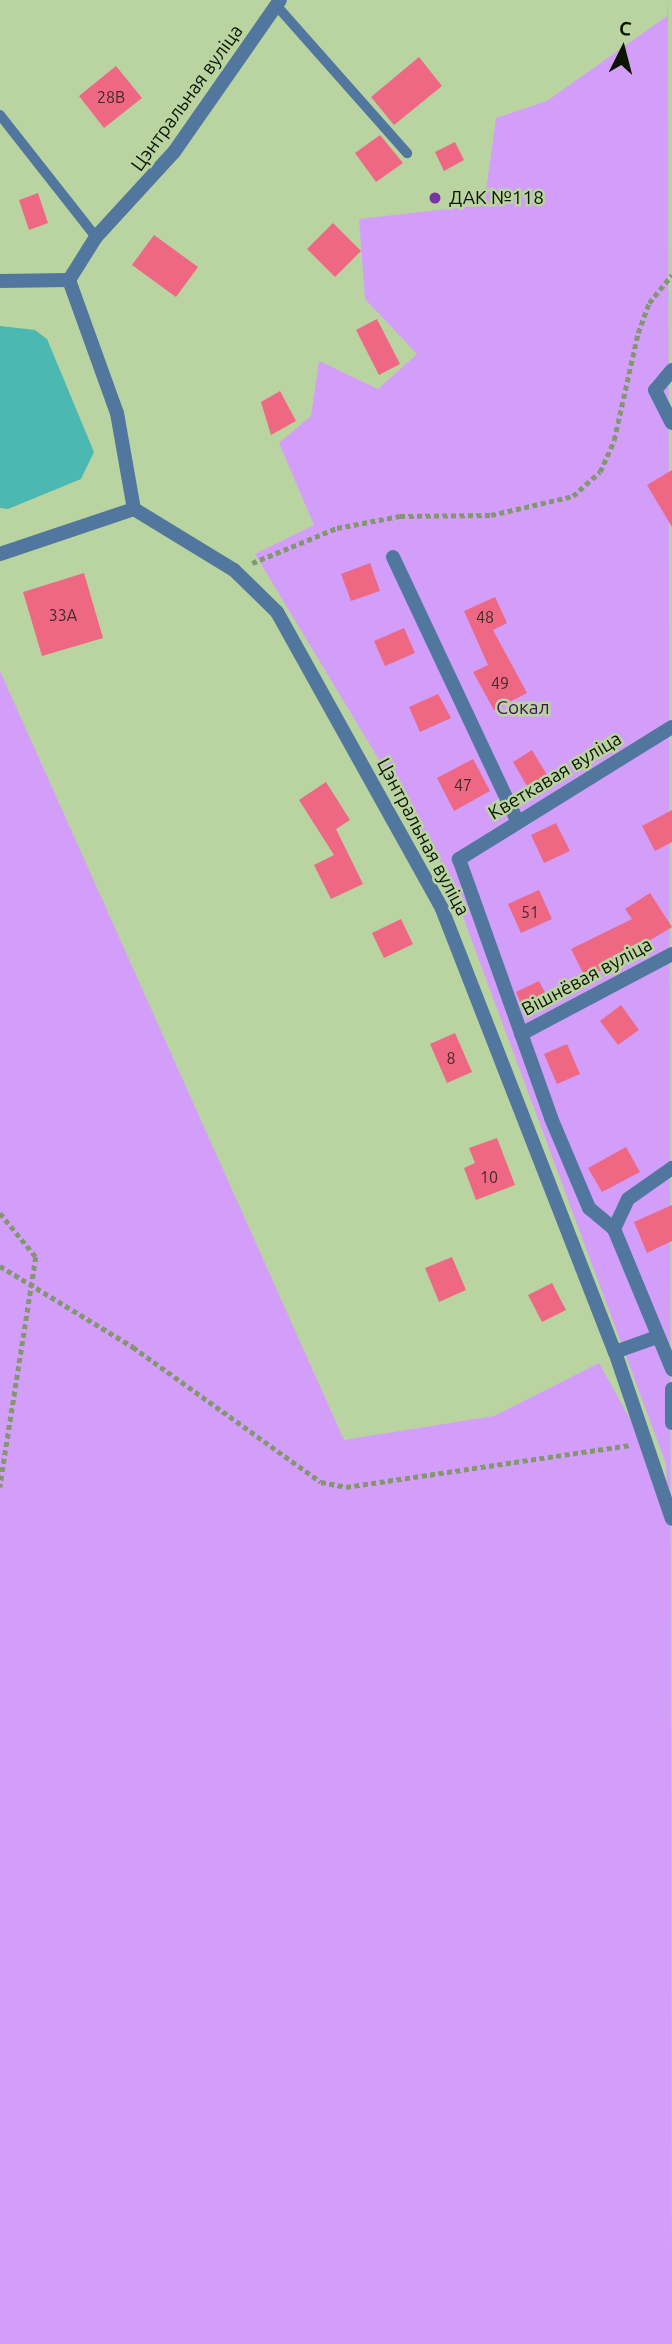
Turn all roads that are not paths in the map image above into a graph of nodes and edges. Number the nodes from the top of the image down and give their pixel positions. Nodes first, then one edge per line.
1 (278, 3) edge
2 (0, 115) edge
3 (407, 153) dead end
4 (96, 237) junction
5 (0, 281) edge
6 (69, 281) junction
7 (671, 371) edge
8 (672, 423) edge
9 (134, 509) junction
10 (0, 554) edge
11 (393, 557) dead end
12 (672, 727) edge
13 (517, 820) junction
14 (672, 954) edge
15 (520, 1034) junction
16 (672, 1168) edge
17 (614, 1229) junction
18 (657, 1336) junction
19 (615, 1352) junction
20 (672, 1369) edge
21 (672, 1389) edge
22 (672, 1423) edge
23 (672, 1519) edge

1 - 3 lane
1 - 4 street, Цэнтральная вуліца
2 - 4 lane
4 - 6 street, Цэнтральная вуліца
5 - 6 street
6 - 9 street
7 - 8 street
9 - 10 street
9 - 19 street, Цэнтральная вуліца
11 - 13 street
12 - 13 street, Кветкавая вуліца
13 - 15 street, Кветкавая вуліца
14 - 15 street, Вішнёвая вуліца
15 - 17 street
16 - 17 street
17 - 18 street
18 - 19 street
18 - 20 street
19 - 23 street, Цэнтральная вуліца
21 - 22 street

